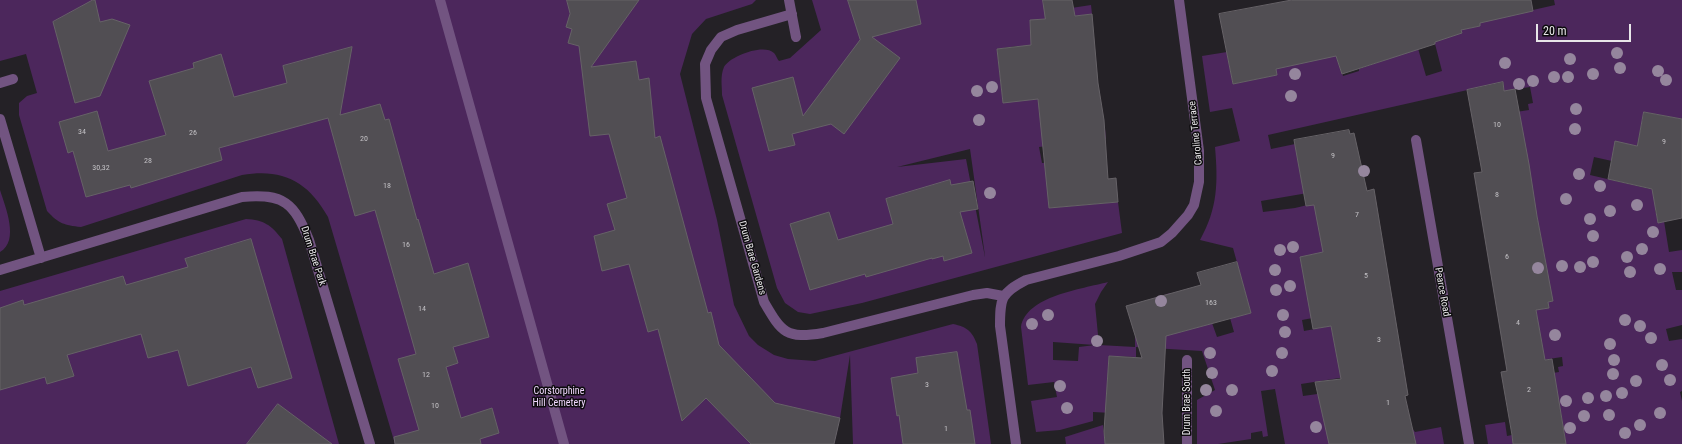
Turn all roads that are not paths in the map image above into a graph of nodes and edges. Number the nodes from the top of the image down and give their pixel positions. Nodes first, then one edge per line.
1 (440, 0) edge
2 (789, 0) edge
3 (1179, 0) edge
4 (792, 14) junction
5 (796, 37) dead end
6 (13, 79) dead end
7 (0, 83) edge
8 (0, 119) edge
9 (1416, 140) dead end
10 (41, 258) junction
11 (0, 270) edge
12 (1003, 296) junction
13 (1187, 360) dead end
14 (370, 444) edge
15 (564, 444) edge
16 (1016, 444) edge
17 (1186, 444) edge
18 (1469, 444) edge

1 - 15 street
2 - 4 street
3 - 12 street, Caroline Terrace
4 - 5 street
4 - 12 street, Drum Brae Gardens
6 - 7 street
8 - 10 street
9 - 18 street, Pearce Road
10 - 11 street, Drum Brae Park
10 - 14 street, Drum Brae Park
12 - 16 street
13 - 17 street, Drum Brae South

